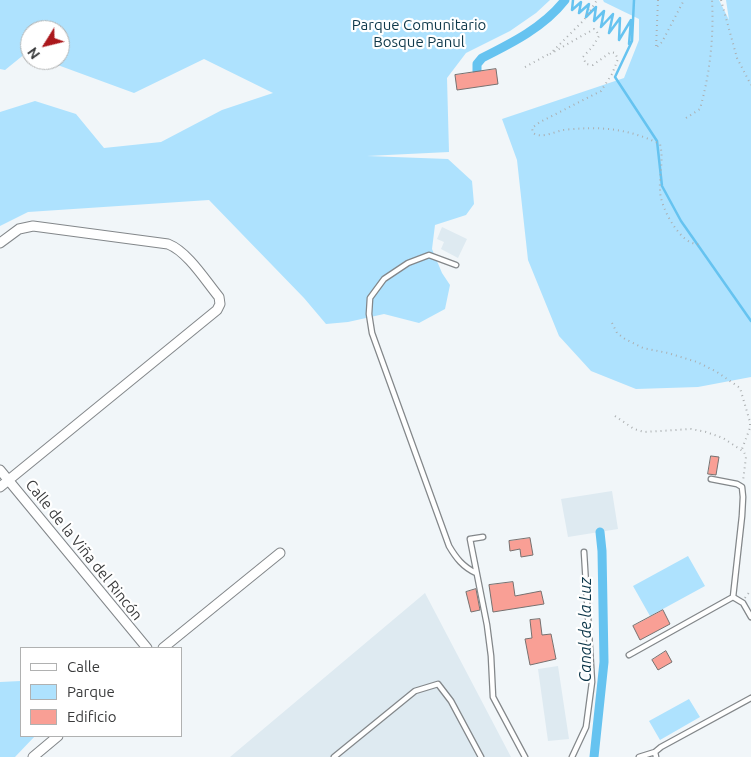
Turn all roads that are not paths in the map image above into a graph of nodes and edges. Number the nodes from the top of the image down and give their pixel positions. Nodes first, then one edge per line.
1 (0, 243) edge
2 (456, 265) dead end
3 (0, 470) edge
4 (711, 479) dead end
5 (8, 480) junction
6 (0, 487) edge
7 (483, 537) dead end
8 (584, 552) dead end
9 (280, 553) dead end
10 (476, 573) junction
11 (733, 598) junction
12 (751, 617) edge
13 (146, 647) edge
14 (164, 647) edge
15 (629, 656) dead end
16 (751, 698) edge
17 (57, 737) edge
18 (655, 754) edge
19 (33, 757) edge
20 (334, 757) edge
21 (481, 757) edge
22 (525, 757) edge
23 (572, 757) edge
24 (639, 757) edge

1 - 5 street
2 - 10 lane
3 - 5 street, Calle de la Viña del Rincón
4 - 11 lane
5 - 6 street
5 - 13 street, Calle de la Viña del Rincón
7 - 10 lane
8 - 23 lane
9 - 14 street
10 - 22 lane
11 - 12 lane
11 - 15 lane
16 - 18 lane
17 - 19 street
18 - 24 lane
20 - 21 lane

